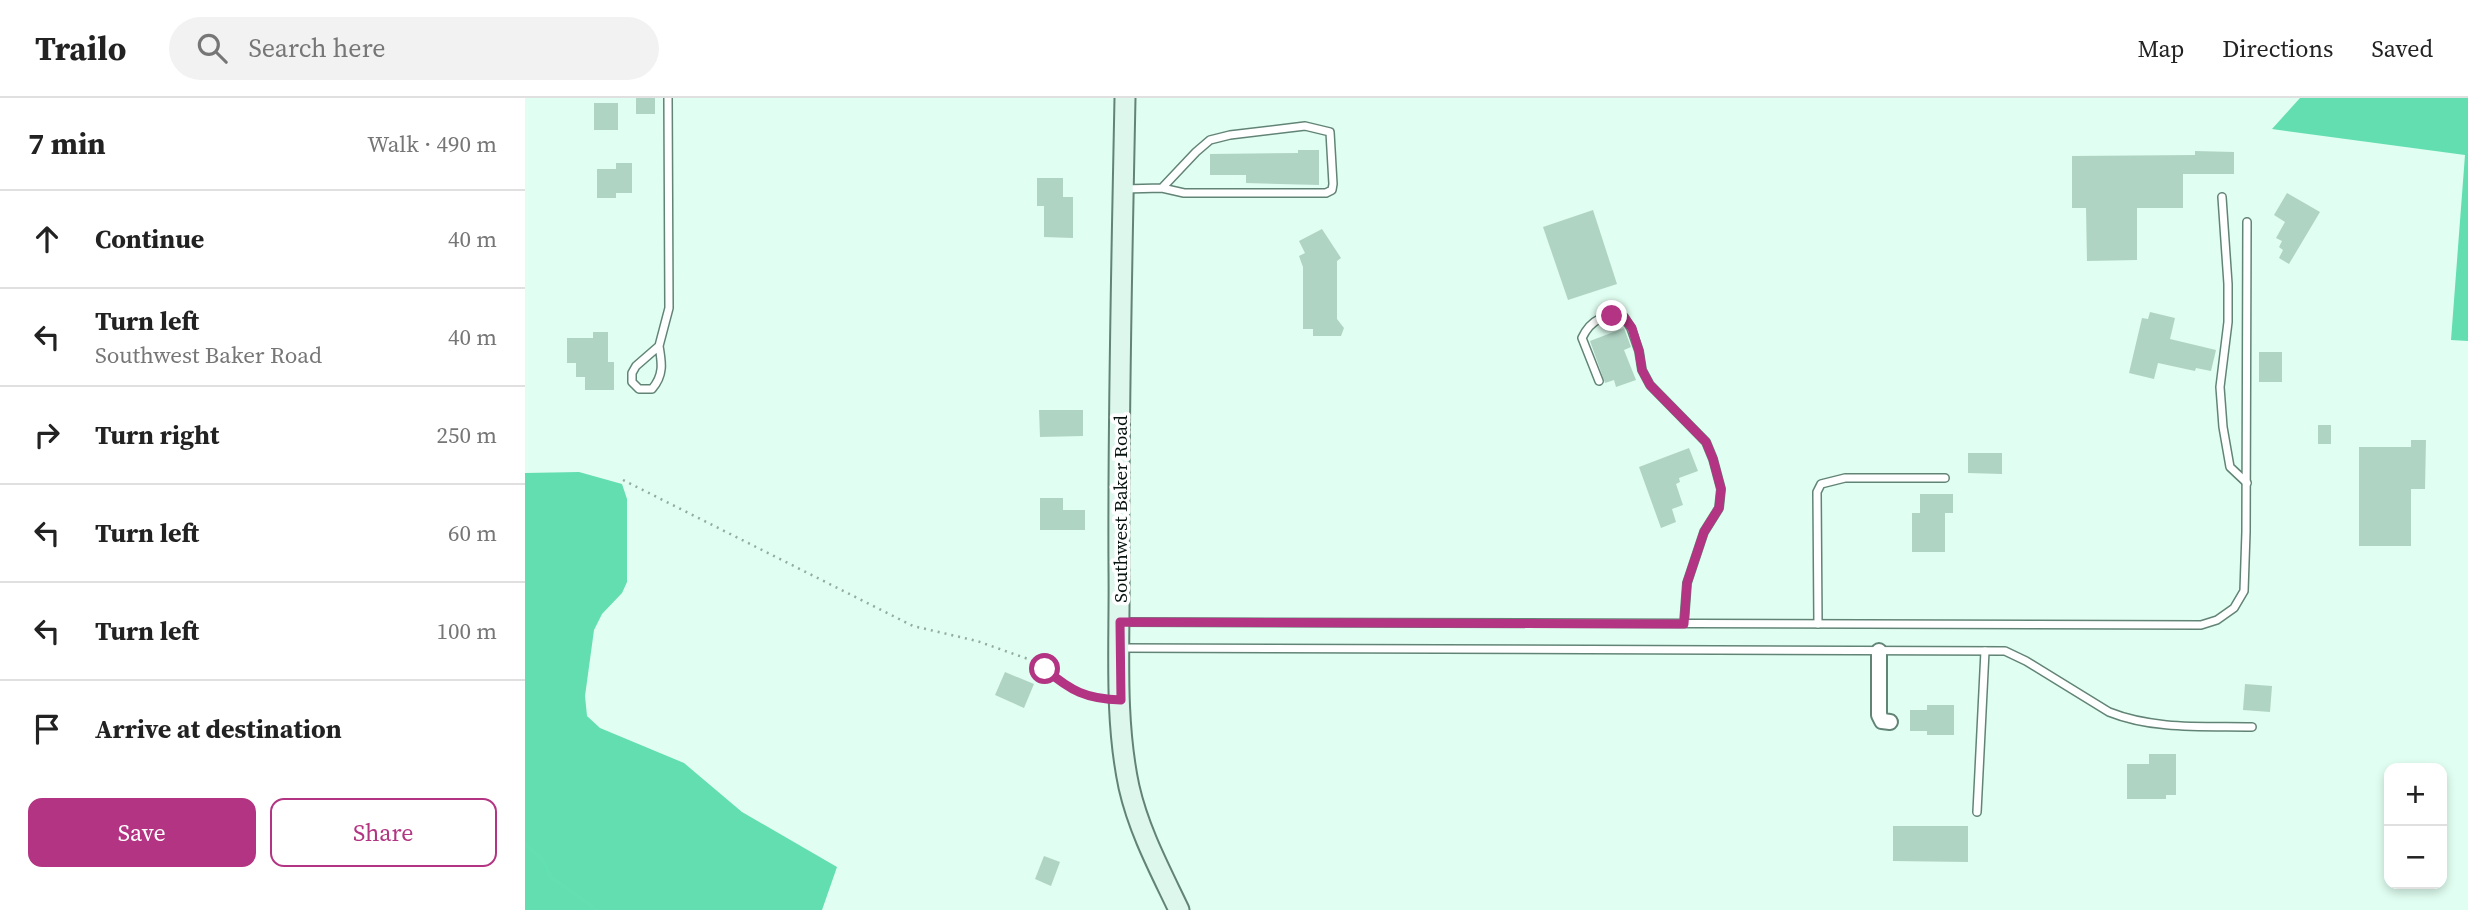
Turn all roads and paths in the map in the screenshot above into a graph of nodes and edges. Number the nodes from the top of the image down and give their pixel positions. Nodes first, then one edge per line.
1 (668, 98) edge
2 (1125, 98) edge
3 (1162, 188) junction
4 (1123, 189) junction
5 (2222, 197) dead end
6 (2247, 222) dead end
7 (659, 346) junction
8 (1599, 381) dead end
9 (1945, 478) dead end
10 (623, 480) dead end
11 (2246, 484) junction
12 (1120, 622) junction
13 (1684, 624) junction
14 (1818, 624) junction
15 (1120, 648) junction
16 (1879, 651) junction
17 (1985, 652) junction
18 (1121, 700) junction
19 (1890, 722) dead end
20 (2252, 727) dead end
21 (1977, 812) dead end
22 (1179, 910) edge

1 - 7 lane
2 - 4 main road, Southwest Baker Road
3 - 3 lane
3 - 4 lane
4 - 12 main road, Southwest Baker Road
5 - 11 lane
6 - 11 lane
7 - 7 lane
8 - 13 lane
9 - 14 lane
10 - 18 path
11 - 14 lane
12 - 13 lane
12 - 15 main road, Southwest Baker Road
13 - 14 lane
15 - 16 lane
15 - 18 main road, Southwest Baker Road
16 - 17 lane
16 - 19 street
17 - 20 lane
17 - 21 lane
18 - 22 main road, Southwest Baker Road

